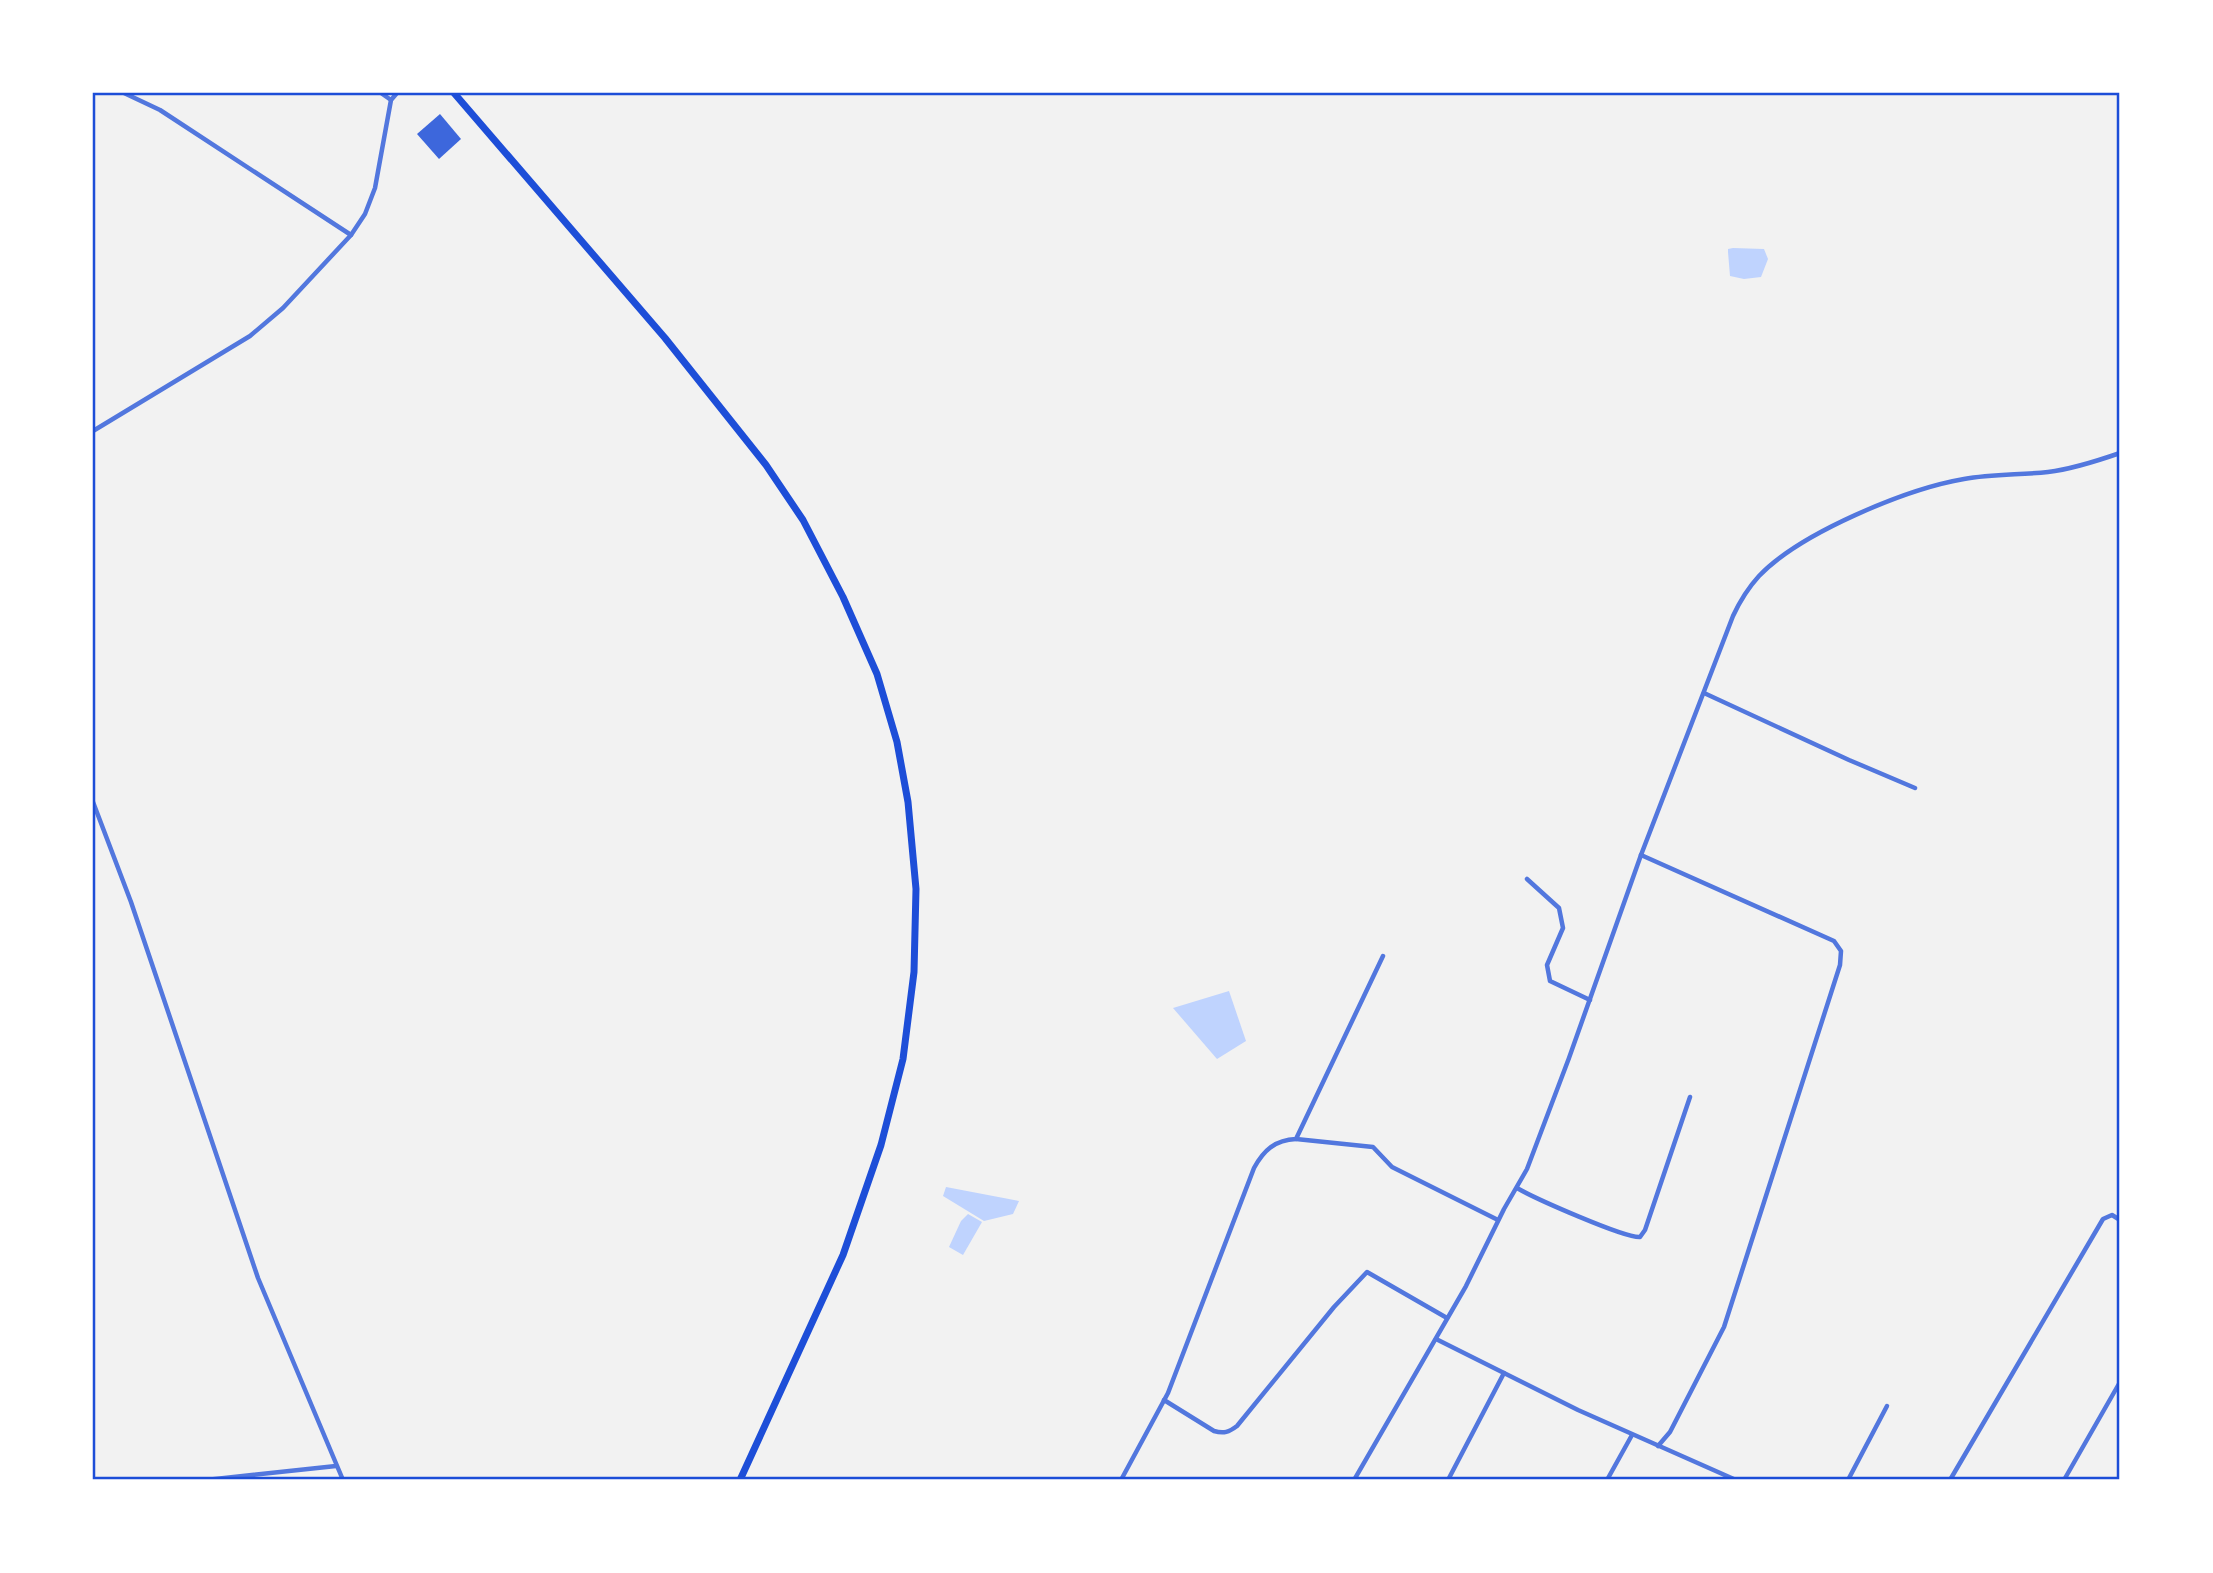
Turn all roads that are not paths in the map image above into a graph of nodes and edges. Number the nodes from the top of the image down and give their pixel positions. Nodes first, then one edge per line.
1 (124, 93) edge
2 (381, 93) edge
3 (397, 93) edge
4 (454, 93) edge
5 (391, 100) junction
6 (351, 235) junction
7 (93, 431) edge
8 (2120, 453) edge
9 (1704, 693) junction
10 (1915, 788) dead end
11 (93, 802) edge
12 (1641, 855) junction
13 (1527, 879) dead end
14 (1383, 956) dead end
15 (1590, 1000) junction
16 (1690, 1097) dead end
17 (1296, 1139) junction
18 (1517, 1188) junction
19 (1498, 1220) junction
20 (2120, 1220) edge
21 (1447, 1318) junction
22 (1436, 1339) junction
23 (1504, 1373) junction
24 (2120, 1382) edge
25 (1164, 1400) junction
26 (1887, 1406) dead end
27 (1632, 1435) junction
28 (1658, 1446) junction
29 (336, 1466) junction
30 (206, 1480) edge
31 (343, 1480) edge
32 (740, 1480) edge
33 (1121, 1480) edge
34 (1354, 1480) edge
35 (1448, 1480) edge
36 (1607, 1480) edge
37 (1736, 1480) edge
38 (1848, 1480) edge
39 (1950, 1480) edge
40 (2064, 1480) edge

1 - 6 street
2 - 5 street
3 - 5 street
4 - 32 main road
5 - 6 street
6 - 7 street
8 - 9 street
9 - 10 street
9 - 12 street
11 - 29 street
12 - 15 street
12 - 28 street
13 - 15 street
14 - 17 street
15 - 18 street
16 - 18 street
17 - 19 street
17 - 25 street
18 - 19 street
19 - 21 street
20 - 39 street
21 - 22 street
21 - 25 street
22 - 23 street
22 - 34 street
23 - 27 street
23 - 35 street
24 - 40 street
25 - 33 street
26 - 38 street
27 - 28 street
27 - 36 street
28 - 37 street
29 - 30 street
29 - 31 street

